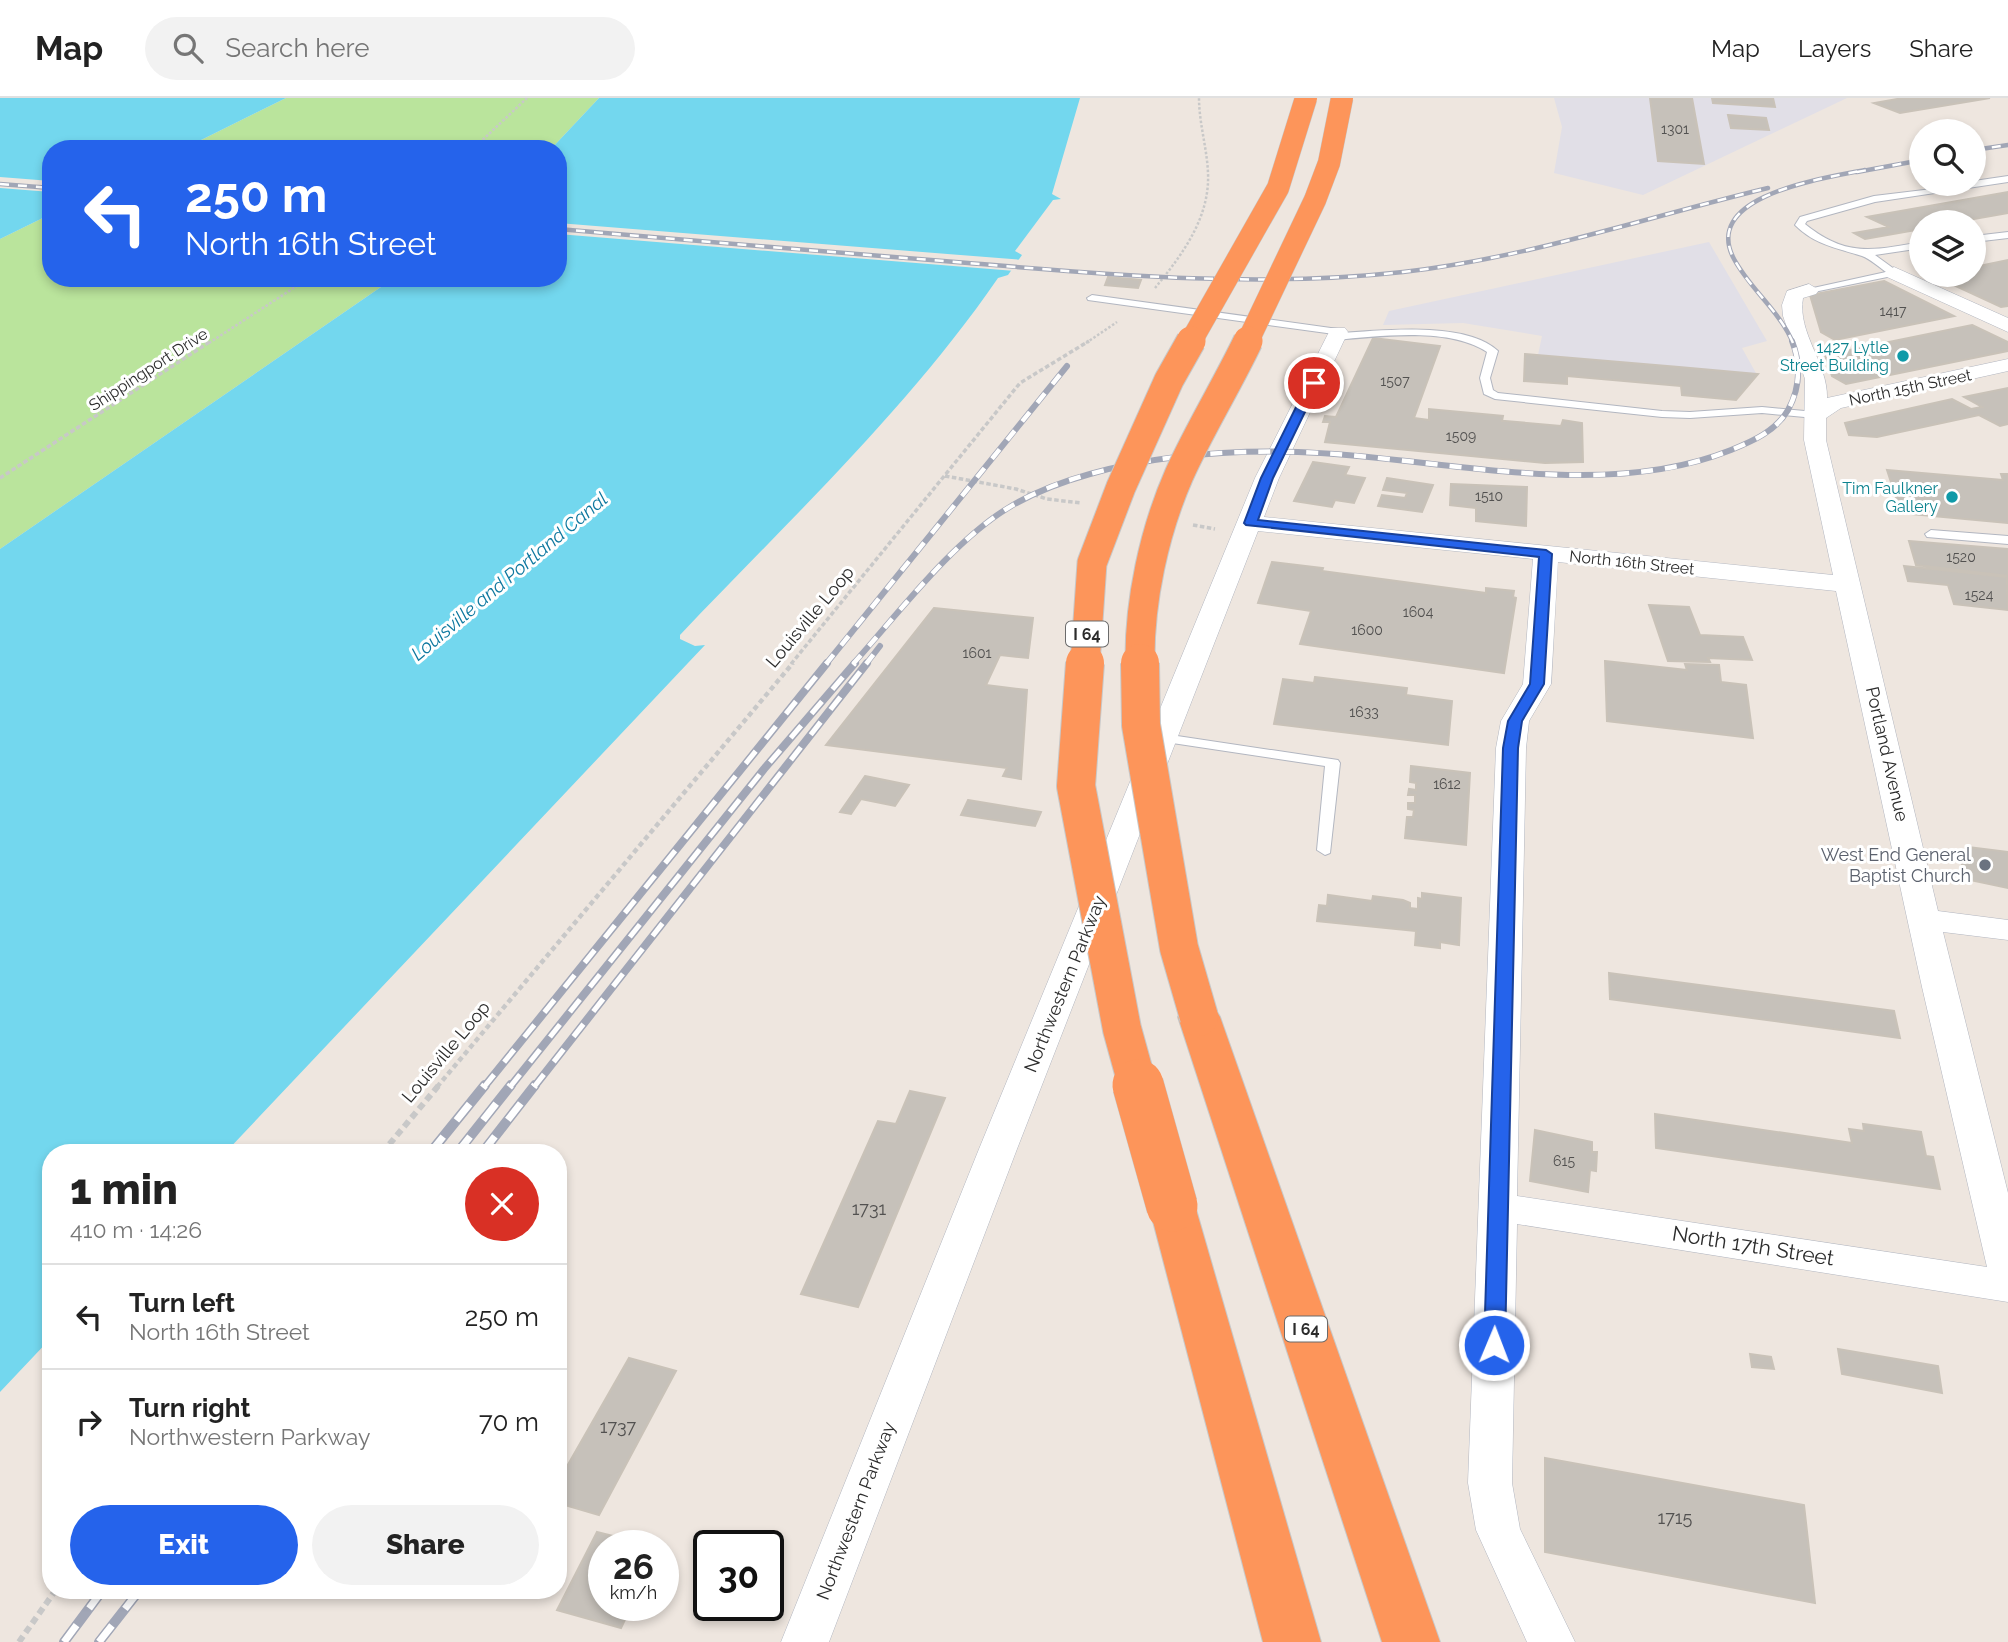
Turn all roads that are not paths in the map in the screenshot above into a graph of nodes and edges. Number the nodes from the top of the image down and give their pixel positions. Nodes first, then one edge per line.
1 (1306, 98) edge
2 (1342, 98) edge
3 (2008, 179) edge
4 (2008, 235) edge
5 (1986, 238) edge
6 (1909, 247) edge
7 (1867, 254) junction
8 (1894, 273) junction
9 (1809, 290) joint
10 (1092, 298) dead end
11 (2008, 326) edge
12 (1337, 334) junction
13 (2008, 365) edge
14 (1815, 415) junction
15 (1250, 523) junction
16 (1931, 534) dead end
17 (2008, 540) edge
18 (1546, 554) junction
19 (1847, 584) junction
20 (1164, 738) junction
21 (1325, 850) dead end
22 (1926, 919) junction
23 (2008, 930) edge
24 (1498, 1207) junction
25 (2008, 1272) edge
26 (2008, 1286) edge
27 (805, 1642) edge
28 (1292, 1642) edge
29 (1411, 1642) edge
30 (1551, 1642) edge

1 - 28 highway, I 64, bridge
2 - 29 highway, I 64, bridge
3 - 7 lane
4 - 5 lane
6 - 7 lane
7 - 8 lane
8 - 9 lane
8 - 11 street
9 - 14 street, Portland Avenue
10 - 12 lane
12 - 14 lane
12 - 15 street, Northwestern Parkway
13 - 14 street, North 15th Street
14 - 19 street, Portland Avenue
15 - 18 street, North 16th Street
15 - 20 street, Northwestern Parkway
16 - 17 lane
18 - 19 street, North 16th Street
18 - 24 street
19 - 22 street, Portland Avenue
20 - 21 lane
20 - 27 street, Northwestern Parkway
22 - 23 street
22 - 25 street, Portland Avenue
24 - 26 street, North 17th Street
24 - 30 street

